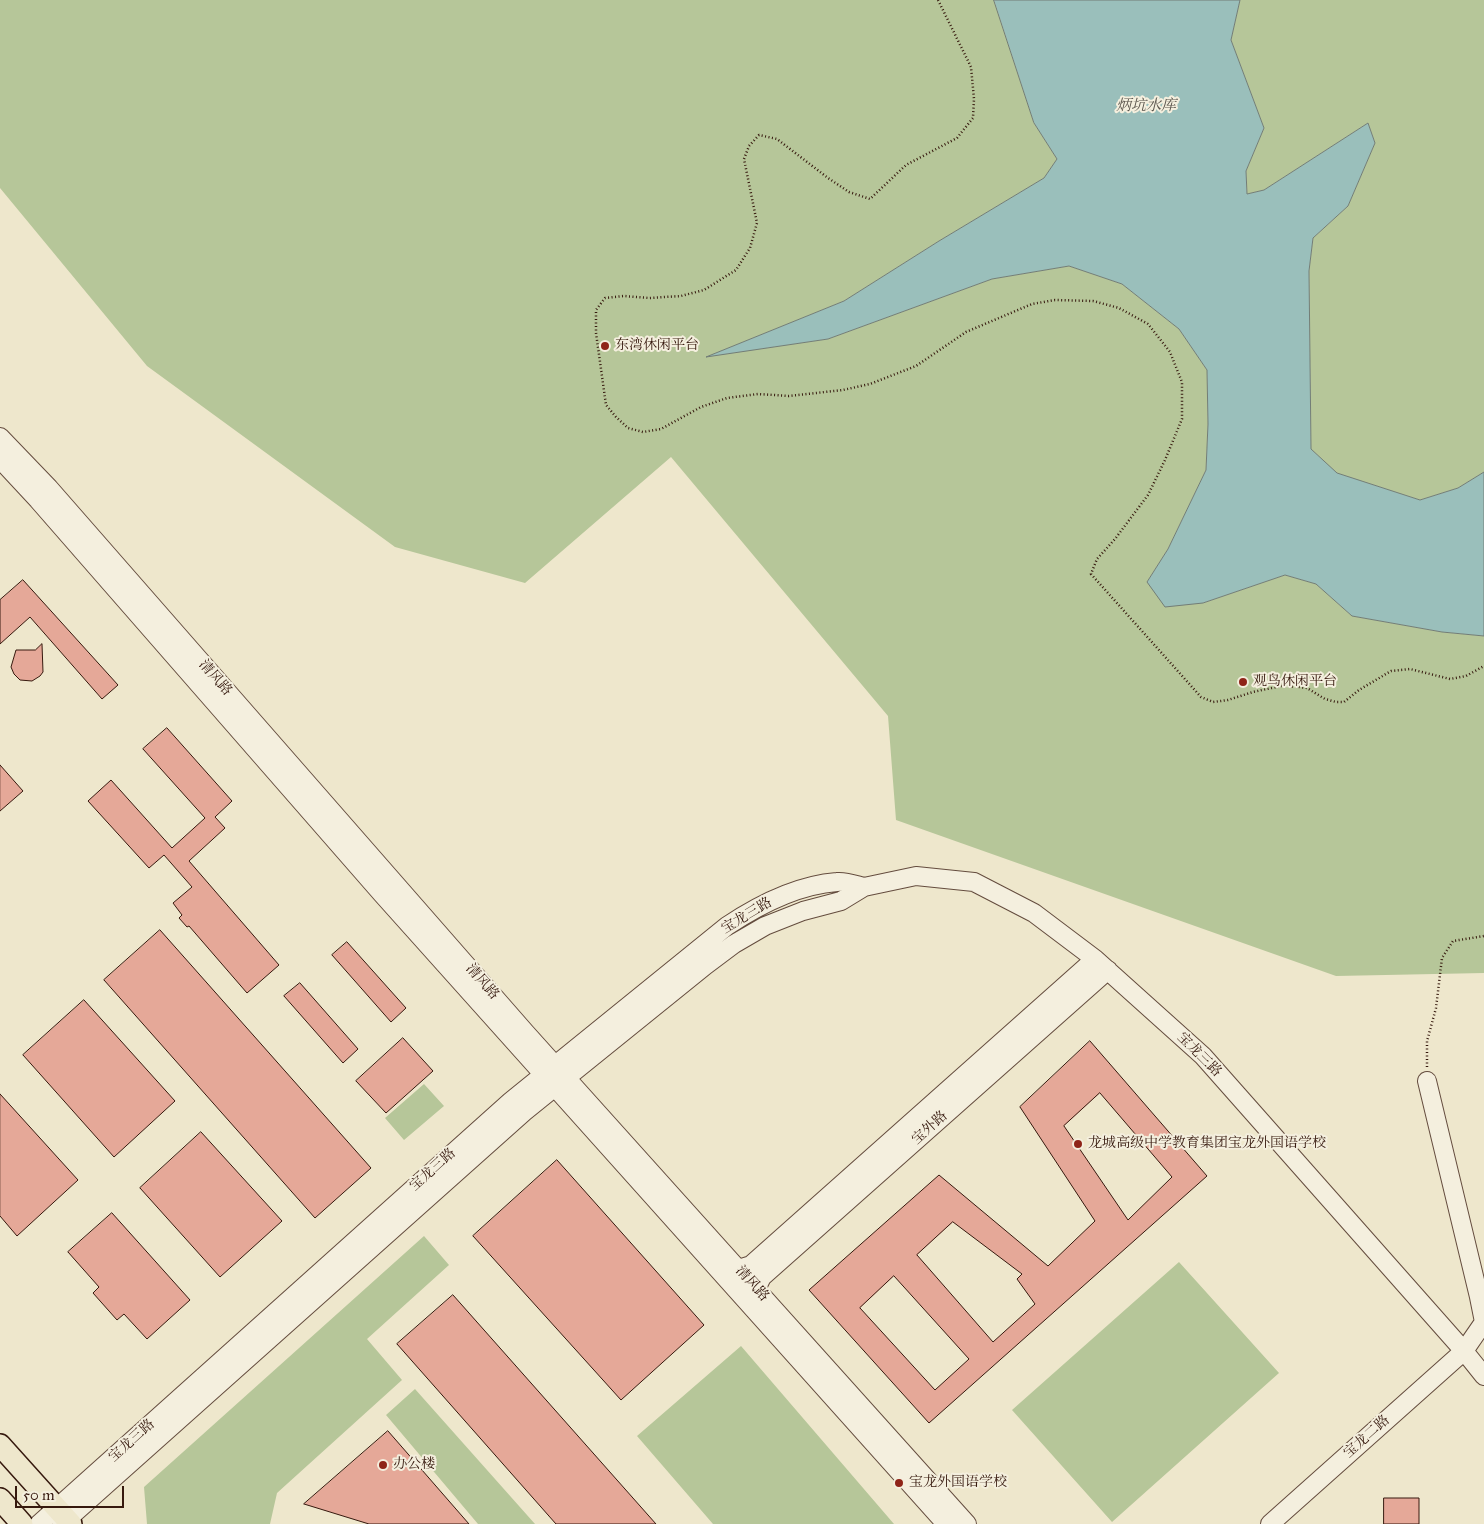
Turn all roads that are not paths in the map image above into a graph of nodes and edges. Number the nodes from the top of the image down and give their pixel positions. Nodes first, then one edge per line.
1 (0, 438) edge
2 (8, 467) edge
3 (1101, 964) junction
4 (555, 1076) junction
5 (1427, 1080) road end
6 (738, 1269) junction
7 (756, 1289) junction
8 (1464, 1351) junction
9 (1484, 1369) edge
10 (1484, 1376) edge
11 (0, 1445) edge
12 (0, 1499) edge
13 (64, 1519) edge
14 (22, 1524) edge
15 (39, 1524) edge
16 (946, 1524) edge
17 (967, 1524) edge
18 (1270, 1524) edge

1 - 2 street, 清风路
2 - 4 street, 清风路
3 - 4 street, 宝龙三路
3 - 6 street, 宝外路
3 - 7 street, 宝外路
3 - 8 street, 宝龙三路
4 - 6 street, 清风路
4 - 13 street, 宝龙三路
4 - 16 street, 清风路
5 - 8 street, 宝龙二路
6 - 7 street, 清风路
7 - 17 street, 清风路
8 - 9 street
8 - 10 street
8 - 18 street, 宝龙二路
11 - 13 main road
12 - 14 main road
13 - 15 street, 宝龙三路

